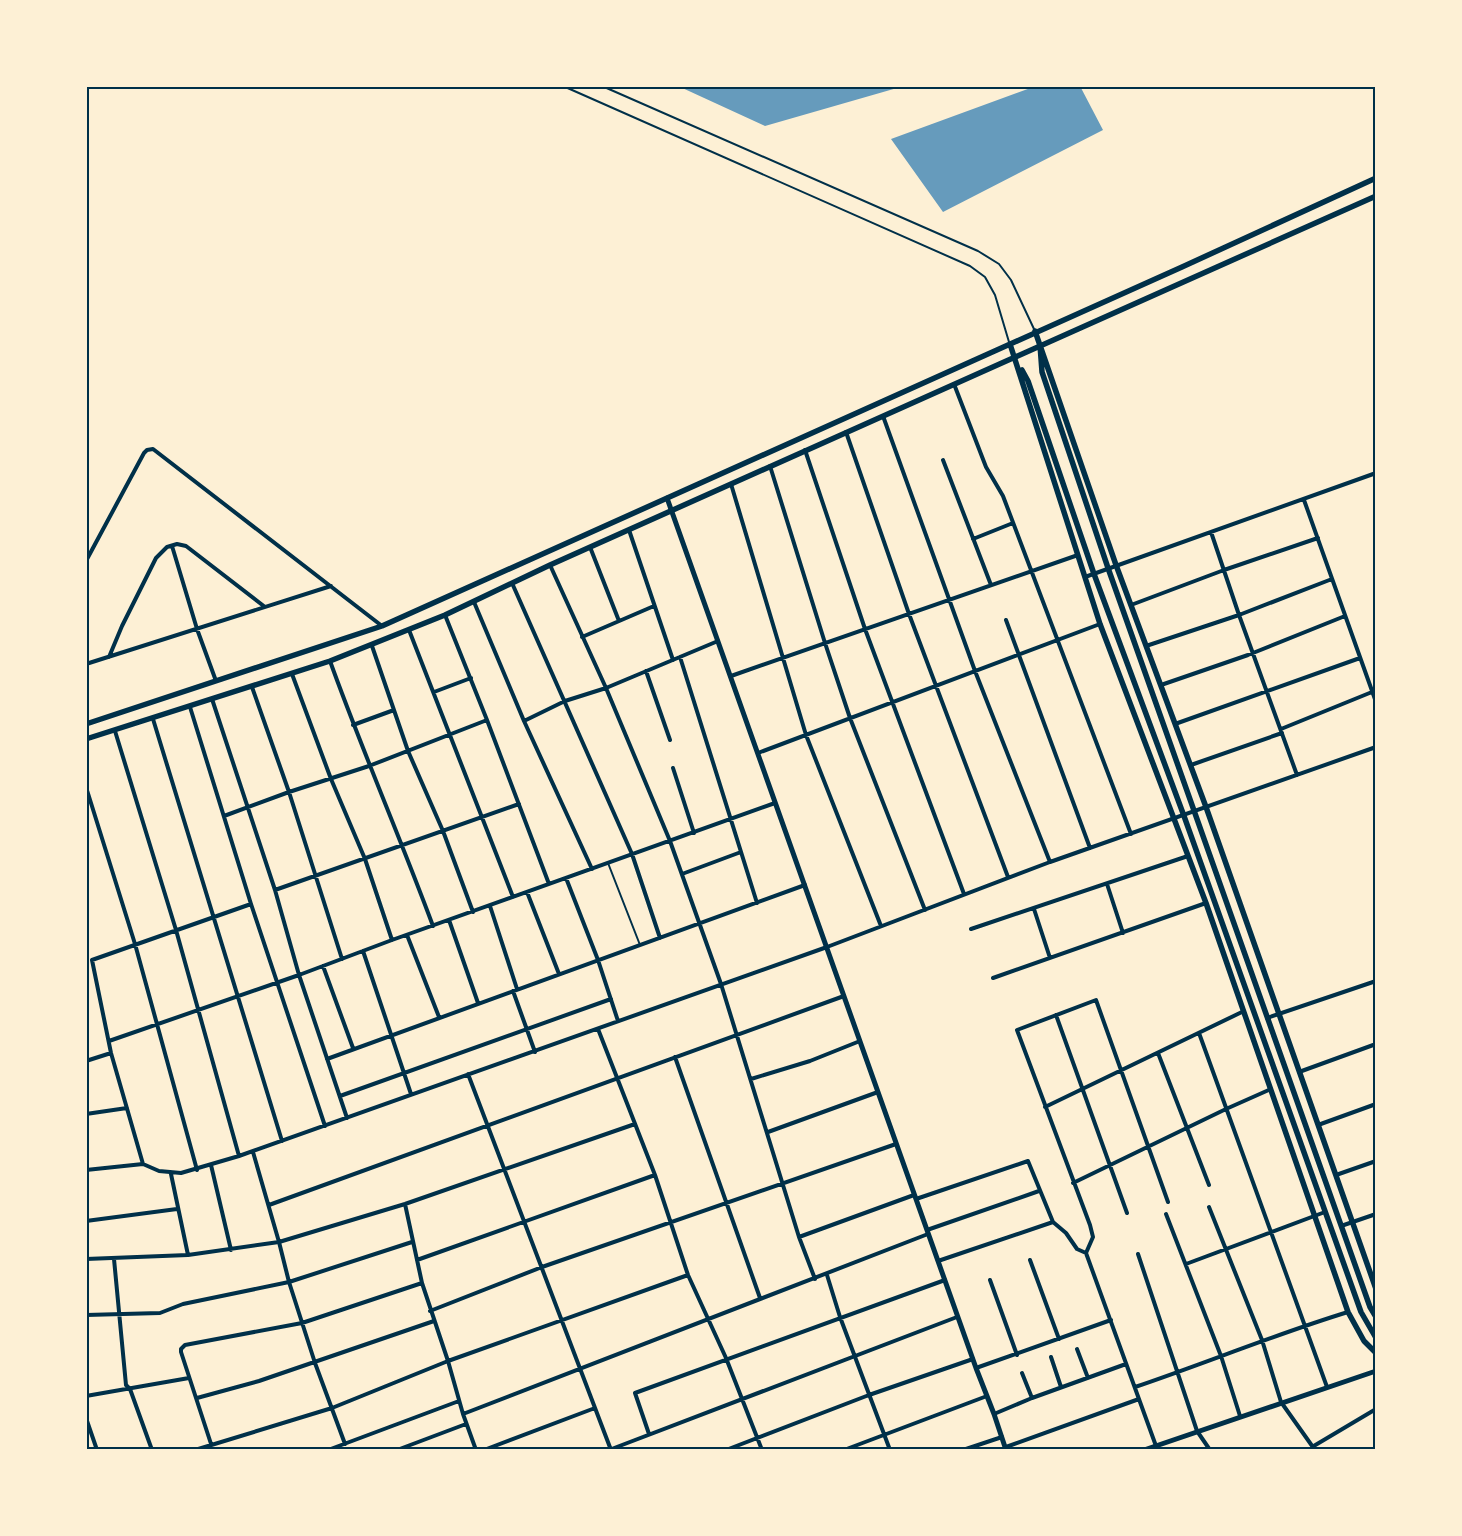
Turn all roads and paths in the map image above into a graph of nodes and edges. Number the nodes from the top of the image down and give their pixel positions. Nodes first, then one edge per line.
1 (564, 86) edge
2 (602, 86) edge
3 (1376, 178) edge
4 (1376, 196) edge
5 (1035, 331) junction
6 (1010, 344) junction
7 (1040, 345) junction
8 (1014, 357) junction
9 (954, 384) junction
10 (883, 416) junction
11 (846, 432) junction
12 (805, 450) junction
13 (943, 460) dead end
14 (770, 466) junction
15 (1376, 473) edge
16 (730, 484) junction
17 (667, 498) junction
18 (1304, 500) junction
19 (672, 510) junction
20 (1013, 523) junction
21 (629, 530) junction
22 (1211, 532) junction
23 (1318, 538) junction
24 (973, 539) junction
25 (172, 546) junction
26 (590, 547) junction
27 (1078, 555) junction
28 (86, 561) edge
29 (1116, 565) junction
30 (550, 566) junction
31 (1108, 568) junction
32 (1224, 570) junction
33 (1032, 571) junction
34 (1094, 574) junction
35 (1085, 577) junction
36 (1332, 579) junction
37 (512, 583) junction
38 (331, 586) junction
39 (991, 586) junction
40 (949, 600) junction
41 (474, 602) junction
42 (1131, 604) junction
43 (654, 606) junction
44 (265, 607) junction
45 (909, 614) junction
46 (445, 615) junction
47 (1239, 615) junction
48 (1345, 616) junction
49 (1006, 620) dead end
50 (619, 621) junction
51 (1100, 624) junction
52 (382, 626) junction
53 (198, 629) junction
54 (865, 629) junction
55 (409, 630) junction
56 (582, 637) junction
57 (1056, 640) junction
58 (718, 641) junction
59 (825, 644) junction
60 (372, 646) junction
61 (1146, 646) junction
62 (1253, 653) junction
63 (1018, 655) junction
64 (108, 657) junction
65 (680, 657) junction
66 (783, 658) junction
67 (1360, 658) junction
68 (673, 660) junction
69 (330, 661) junction
70 (86, 664) edge
71 (646, 671) junction
72 (975, 671) junction
73 (292, 674) junction
74 (731, 676) junction
75 (470, 678) junction
76 (216, 681) junction
77 (1161, 685) junction
78 (935, 686) junction
79 (252, 687) junction
80 (606, 688) junction
81 (1267, 690) junction
82 (434, 692) junction
83 (1372, 692) junction
84 (212, 700) junction
85 (565, 702) junction
86 (1376, 702) edge
87 (892, 703) junction
88 (190, 706) junction
89 (394, 710) junction
90 (850, 718) junction
91 (153, 719) junction
92 (487, 720) junction
93 (524, 721) junction
94 (86, 724) edge
95 (1175, 724) junction
96 (353, 725) junction
97 (115, 731) junction
98 (1281, 731) junction
99 (449, 734) junction
100 (806, 735) junction
101 (86, 739) edge
102 (670, 740) dead end
103 (1376, 747) edge
104 (408, 751) junction
105 (758, 753) junction
106 (1190, 765) junction
107 (369, 766) junction
108 (673, 768) dead end
109 (1297, 775) junction
110 (331, 779) junction
111 (86, 787) edge
112 (289, 792) junction
113 (775, 803) junction
114 (519, 804) junction
115 (248, 807) junction
116 (1206, 808) junction
117 (1194, 812) junction
118 (224, 816) junction
119 (1184, 816) junction
120 (482, 818) junction
121 (731, 819) junction
122 (1174, 819) junction
123 (443, 831) junction
124 (694, 833) junction
125 (1131, 834) junction
126 (670, 841) junction
127 (403, 845) junction
128 (1090, 848) junction
129 (741, 852) junction
130 (632, 854) junction
131 (1188, 856) junction
132 (365, 859) junction
133 (1050, 862) junction
134 (608, 863) junction
135 (592, 869) junction
136 (682, 874) junction
137 (316, 876) junction
138 (1008, 877) junction
139 (566, 878) junction
140 (549, 884) junction
141 (1107, 884) junction
142 (805, 885) junction
143 (275, 890) junction
144 (526, 892) junction
145 (964, 894) junction
146 (513, 897) junction
147 (757, 902) junction
148 (1206, 903) junction
149 (250, 904) junction
150 (490, 906) junction
151 (1034, 909) junction
152 (925, 910) junction
153 (473, 912) junction
154 (214, 916) junction
155 (449, 920) junction
156 (700, 923) junction
157 (433, 926) junction
158 (881, 926) junction
159 (971, 929) dead end
160 (176, 930) junction
161 (1123, 933) junction
162 (407, 935) junction
163 (660, 938) junction
164 (392, 940) junction
165 (135, 944) junction
166 (640, 945) junction
167 (827, 947) junction
168 (363, 951) junction
169 (1050, 958) junction
170 (342, 959) junction
171 (598, 960) junction
172 (323, 966) junction
173 (93, 968) junction
174 (86, 970) edge
175 (559, 974) junction
176 (299, 975) junction
177 (993, 978) dead end
178 (1376, 980) edge
179 (278, 982) junction
180 (721, 984) junction
181 (515, 990) junction
182 (238, 996) junction
183 (844, 996) junction
184 (611, 999) junction
185 (478, 1003) junction
186 (198, 1011) junction
187 (1244, 1011) junction
188 (1278, 1014) junction
189 (1056, 1015) junction
190 (439, 1017) junction
191 (1268, 1018) junction
192 (618, 1021) junction
193 (157, 1025) junction
194 (527, 1029) junction
195 (598, 1029) junction
196 (1199, 1033) junction
197 (392, 1035) junction
198 (737, 1035) junction
199 (109, 1041) junction
200 (860, 1041) junction
201 (1376, 1044) edge
202 (353, 1048) junction
203 (111, 1052) junction
204 (535, 1052) junction
205 (1158, 1053) junction
206 (675, 1057) junction
207 (327, 1059) junction
208 (86, 1061) edge
209 (1121, 1070) junction
210 (1299, 1072) junction
211 (405, 1074) junction
212 (468, 1074) junction
213 (617, 1078) junction
214 (751, 1079) junction
215 (1083, 1089) junction
216 (1270, 1089) junction
217 (878, 1092) junction
218 (411, 1094) junction
219 (340, 1096) junction
220 (1376, 1104) edge
221 (1045, 1107) junction
222 (127, 1108) junction
223 (1226, 1109) junction
224 (86, 1114) edge
225 (347, 1118) junction
226 (635, 1124) junction
227 (488, 1125) junction
228 (1318, 1125) junction
229 (325, 1126) junction
230 (1187, 1128) junction
231 (768, 1132) junction
232 (282, 1141) junction
233 (896, 1144) junction
234 (1148, 1146) junction
235 (253, 1152) junction
236 (240, 1156) junction
237 (1376, 1160) edge
238 (142, 1164) junction
239 (212, 1165) junction
240 (1110, 1165) junction
241 (505, 1169) junction
242 (86, 1170) edge
243 (197, 1170) junction
244 (171, 1174) junction
245 (654, 1175) junction
246 (1336, 1176) junction
247 (782, 1183) junction
248 (1073, 1183) junction
249 (1209, 1185) dead end
250 (1040, 1191) junction
251 (915, 1197) junction
252 (727, 1202) junction
253 (1168, 1202) dead end
254 (405, 1204) junction
255 (269, 1205) junction
256 (1210, 1207) dead end
257 (177, 1209) junction
258 (1325, 1212) junction
259 (1127, 1213) dead end
260 (1166, 1214) dead end
261 (1376, 1214) edge
262 (1315, 1216) junction
263 (525, 1221) junction
264 (86, 1222) edge
265 (1052, 1222) junction
266 (670, 1223) junction
267 (1352, 1223) junction
268 (1341, 1226) junction
269 (927, 1232) junction
270 (1271, 1232) junction
271 (799, 1237) junction
272 (280, 1242) junction
273 (412, 1242) junction
274 (1227, 1249) junction
275 (231, 1250) junction
276 (1086, 1253) junction
277 (1138, 1254) dead end
278 (188, 1255) junction
279 (114, 1259) junction
280 (86, 1260) edge
281 (417, 1260) junction
282 (1030, 1260) dead end
283 (938, 1261) junction
284 (1186, 1264) junction
285 (542, 1267) junction
286 (827, 1274) junction
287 (688, 1275) junction
288 (815, 1279) junction
289 (945, 1280) junction
290 (990, 1280) dead end
291 (289, 1282) junction
292 (422, 1283) junction
293 (1376, 1289) edge
294 (760, 1298) junction
295 (430, 1311) junction
296 (1348, 1312) junction
297 (119, 1314) junction
298 (86, 1315) edge
299 (957, 1316) junction
300 (840, 1317) junction
301 (1376, 1317) edge
302 (562, 1319) junction
303 (708, 1319) junction
304 (1111, 1320) junction
305 (434, 1321) junction
306 (302, 1323) junction
307 (1306, 1325) junction
308 (1376, 1338) edge
309 (1059, 1339) junction
310 (1262, 1340) junction
311 (1077, 1349) dead end
312 (1376, 1353) edge
313 (855, 1355) junction
314 (1017, 1355) junction
315 (1221, 1356) junction
316 (1051, 1357) dead end
317 (726, 1358) junction
318 (972, 1359) junction
319 (448, 1361) junction
320 (315, 1362) junction
321 (1126, 1364) junction
322 (976, 1368) junction
323 (581, 1369) junction
324 (1376, 1371) edge
325 (1022, 1373) dead end
326 (1177, 1373) junction
327 (189, 1378) junction
328 (1088, 1378) junction
329 (1061, 1387) junction
330 (1135, 1387) junction
331 (1327, 1387) junction
332 (130, 1389) junction
333 (869, 1395) junction
334 (86, 1396) edge
335 (987, 1396) junction
336 (197, 1398) junction
337 (1032, 1398) junction
338 (742, 1399) junction
339 (1139, 1399) junction
340 (459, 1401) junction
341 (1281, 1402) junction
342 (332, 1408) junction
343 (595, 1408) junction
344 (1376, 1409) edge
345 (463, 1414) junction
346 (994, 1414) junction
347 (1240, 1416) junction
348 (86, 1418) edge
349 (466, 1424) junction
350 (1196, 1431) junction
351 (649, 1434) junction
352 (885, 1434) junction
353 (1002, 1437) junction
354 (757, 1438) junction
355 (211, 1444) junction
356 (345, 1444) junction
357 (1156, 1446) junction
358 (1313, 1448) edge
359 (1006, 1449) edge
360 (97, 1450) edge
361 (152, 1450) edge
362 (195, 1450) edge
363 (213, 1450) edge
364 (328, 1450) edge
365 (397, 1450) edge
366 (476, 1450) edge
367 (484, 1450) edge
368 (610, 1450) edge
369 (726, 1450) edge
370 (762, 1450) edge
371 (844, 1450) edge
372 (890, 1450) edge
373 (963, 1450) edge
374 (1144, 1450) edge
375 (1210, 1450) edge
376 (1307, 1450) edge

1 - 6 lane
2 - 5 lane
3 - 5 main road
4 - 7 main road
5 - 6 main road
5 - 7 main road
6 - 8 main road
6 - 17 main road
7 - 8 main road
7 - 29 main road
7 - 31 main road
8 - 9 main road
8 - 27 main road
8 - 34 main road
9 - 10 main road
9 - 20 street
10 - 11 main road
10 - 40 street
11 - 12 main road
11 - 45 street
12 - 14 main road
12 - 54 street
13 - 24 street
14 - 16 main road
14 - 59 street
15 - 18 street
16 - 19 main road
16 - 66 street
17 - 19 street
17 - 52 main road
18 - 22 street
18 - 23 street
19 - 21 main road
19 - 58 street
20 - 24 street
20 - 33 street
21 - 26 main road
21 - 43 street
22 - 29 street
22 - 32 street
23 - 32 street
23 - 36 street
24 - 39 street
25 - 44 street
25 - 53 street
25 - 64 street
26 - 30 main road
26 - 50 street
27 - 33 street
27 - 35 main road
28 - 38 street
29 - 31 street
29 - 42 main road
30 - 37 main road
30 - 56 street
31 - 34 street
31 - 117 main road
32 - 42 street
32 - 47 street
33 - 39 street
33 - 57 street
34 - 35 street
34 - 119 main road
35 - 51 main road
36 - 47 street
36 - 48 street
37 - 41 main road
37 - 85 street
38 - 44 street
38 - 52 street
39 - 40 street
40 - 45 street
40 - 72 street
41 - 46 main road
41 - 93 street
42 - 61 main road
43 - 50 street
43 - 68 street
44 - 53 street
45 - 54 street
45 - 78 street
46 - 55 main road
46 - 75 street
47 - 61 street
47 - 62 street
48 - 62 street
48 - 67 street
49 - 63 street
50 - 56 street
51 - 57 street
51 - 122 main road
52 - 76 main road
53 - 64 street
53 - 76 street
54 - 59 street
54 - 87 street
55 - 60 main road
55 - 82 street
56 - 80 street
57 - 63 street
57 - 125 street
58 - 65 street
58 - 74 street
59 - 66 street
59 - 90 street
60 - 69 main road
60 - 89 street
61 - 77 main road
62 - 77 street
62 - 81 street
63 - 72 street
63 - 128 street
64 - 70 street
65 - 68 street
65 - 121 street
66 - 74 street
66 - 100 street
67 - 81 street
67 - 83 street
68 - 71 street
69 - 73 main road
69 - 96 street
71 - 80 street
71 - 102 street
72 - 78 street
72 - 133 street
73 - 79 main road
73 - 110 street
74 - 105 street
75 - 82 street
75 - 92 street
76 - 94 main road
77 - 95 main road
78 - 87 street
78 - 138 street
79 - 84 main road
79 - 112 street
80 - 85 street
80 - 126 street
81 - 95 street
81 - 98 street
82 - 99 street
83 - 86 street
83 - 98 street
84 - 88 main road
84 - 115 street
85 - 93 street
85 - 130 street
87 - 90 street
87 - 145 street
88 - 91 main road
88 - 118 street
89 - 96 street
89 - 104 street
90 - 100 street
90 - 152 street
91 - 97 main road
91 - 154 street
92 - 99 street
92 - 114 street
93 - 135 street
95 - 106 main road
96 - 107 street
97 - 101 main road
97 - 160 street
98 - 106 street
98 - 109 street
99 - 104 street
99 - 120 street
100 - 105 street
100 - 158 street
103 - 109 street
104 - 107 street
104 - 123 street
105 - 113 street
106 - 116 main road
107 - 110 street
107 - 127 street
108 - 124 street
109 - 116 street
110 - 112 street
110 - 132 street
111 - 165 street
112 - 115 street
112 - 137 street
113 - 121 street
113 - 142 street
114 - 120 street
114 - 140 street
115 - 118 street
115 - 143 street
116 - 117 street
116 - 188 main road
117 - 119 street
117 - 191 main road
118 - 149 street
119 - 122 street
119 - 258 main road
120 - 123 street
120 - 146 street
121 - 124 street
121 - 129 street
122 - 125 street
122 - 131 main road
123 - 127 street
123 - 153 street
124 - 126 street
125 - 128 street
126 - 130 street
126 - 136 street
127 - 132 street
127 - 157 street
128 - 133 street
129 - 136 street
129 - 147 street
130 - 134 street
130 - 163 street
131 - 141 street
131 - 148 main road
132 - 137 street
132 - 164 street
133 - 138 street
134 - 135 street
134 - 166 lane
135 - 139 street
136 - 156 street
137 - 143 street
137 - 170 street
138 - 145 street
139 - 140 street
139 - 171 street
140 - 144 street
141 - 151 street
141 - 161 street
142 - 147 street
142 - 167 street
143 - 176 street
144 - 146 street
144 - 175 street
145 - 152 street
146 - 150 street
147 - 156 street
148 - 161 street
148 - 187 main road
149 - 154 street
149 - 179 street
150 - 153 street
150 - 181 street
151 - 159 street
151 - 169 street
152 - 158 street
153 - 155 street
154 - 160 street
154 - 182 street
155 - 157 street
155 - 185 street
156 - 163 street
156 - 180 street
157 - 162 street
158 - 167 street
160 - 165 street
160 - 186 street
161 - 169 street
162 - 164 street
162 - 190 street
163 - 166 street
164 - 168 street
165 - 173 street
165 - 193 street
166 - 171 street
167 - 180 street
167 - 183 street
168 - 170 street
168 - 197 street
169 - 177 street
170 - 172 street
171 - 175 street
171 - 184 street
172 - 176 street
172 - 202 street
173 - 174 street
173 - 199 street
175 - 181 street
176 - 179 street
176 - 207 street
178 - 188 street
179 - 182 street
179 - 229 street
180 - 192 street
180 - 198 street
181 - 185 street
181 - 194 street
182 - 186 street
182 - 232 street
183 - 198 street
183 - 200 street
184 - 192 street
184 - 194 street
185 - 190 street
186 - 193 street
186 - 236 street
187 - 196 street
187 - 216 main road
188 - 191 street
188 - 210 main road
189 - 209 street
189 - 215 street
189 - 221 street
190 - 197 street
191 - 268 main road
192 - 195 street
193 - 199 street
193 - 243 street
194 - 204 street
194 - 211 street
195 - 204 street
195 - 213 street
196 - 205 street
196 - 223 street
197 - 202 street
197 - 211 street
198 - 206 street
198 - 214 street
199 - 203 street
200 - 214 street
200 - 217 street
201 - 210 street
202 - 207 street
203 - 208 street
203 - 222 street
204 - 212 street
205 - 209 street
205 - 230 street
206 - 213 street
206 - 252 street
207 - 219 street
209 - 215 street
209 - 234 street
210 - 228 main road
211 - 218 street
211 - 219 street
212 - 218 street
212 - 227 street
213 - 226 street
213 - 227 street
214 - 231 street
215 - 221 street
215 - 240 street
216 - 223 street
216 - 262 main road
217 - 231 street
217 - 233 street
218 - 225 street
219 - 225 street
220 - 228 street
221 - 248 street
222 - 224 street
222 - 238 street
223 - 230 street
223 - 270 street
225 - 229 street
226 - 241 street
226 - 245 street
227 - 241 street
227 - 255 street
228 - 246 main road
229 - 232 street
230 - 234 street
230 - 249 street
231 - 247 street
232 - 235 street
233 - 247 street
233 - 251 street
234 - 240 street
234 - 253 street
235 - 236 street
235 - 255 street
236 - 239 street
237 - 246 street
238 - 242 street
238 - 244 street
239 - 243 street
239 - 275 street
240 - 248 street
240 - 259 street
241 - 254 street
241 - 263 street
243 - 244 street
244 - 257 street
245 - 263 street
245 - 266 street
246 - 267 main road
247 - 252 street
247 - 271 street
248 - 276 street
250 - 251 street
250 - 265 street
250 - 269 street
251 - 269 street
251 - 271 street
252 - 266 street
252 - 294 street
254 - 272 street
254 - 273 street
255 - 272 street
256 - 274 street
257 - 264 street
257 - 278 street
258 - 262 street
258 - 308 main road
260 - 284 street
261 - 267 street
262 - 270 street
262 - 296 main road
263 - 281 street
263 - 285 street
265 - 276 street
265 - 283 street
266 - 285 street
266 - 287 street
267 - 268 street
267 - 293 main road
268 - 301 main road
269 - 283 street
269 - 286 street
270 - 274 street
270 - 307 street
271 - 288 street
272 - 275 street
272 - 291 street
273 - 281 street
273 - 291 street
274 - 284 street
274 - 310 street
275 - 278 street
276 - 304 street
277 - 326 street
278 - 279 street
279 - 280 street
279 - 297 street
281 - 292 street
282 - 309 street
283 - 289 street
284 - 315 street
285 - 295 street
285 - 302 street
286 - 288 street
286 - 300 street
287 - 302 street
287 - 303 street
288 - 294 street
289 - 299 street
289 - 300 street
290 - 314 street
291 - 297 street
291 - 306 street
292 - 295 street
292 - 306 street
294 - 303 street
295 - 305 street
296 - 307 street
296 - 312 main road
297 - 298 street
297 - 332 street
299 - 313 street
299 - 318 street
300 - 313 street
300 - 317 street
302 - 319 street
302 - 323 street
303 - 317 street
303 - 323 street
304 - 309 street
304 - 321 street
305 - 319 street
305 - 320 street
306 - 320 street
306 - 327 street
307 - 310 street
307 - 331 street
309 - 314 street
310 - 315 street
310 - 341 street
311 - 328 street
313 - 333 street
313 - 338 street
314 - 322 street
315 - 326 street
315 - 347 street
316 - 329 street
317 - 338 street
317 - 351 street
318 - 322 street
318 - 333 street
319 - 340 street
319 - 342 street
320 - 336 street
320 - 342 street
321 - 328 street
321 - 330 street
322 - 335 street
323 - 343 street
323 - 345 street
324 - 331 street
325 - 337 street
326 - 330 street
326 - 350 street
327 - 332 street
327 - 336 street
328 - 329 street
329 - 337 street
330 - 339 street
331 - 341 street
332 - 334 street
332 - 361 street
333 - 352 street
333 - 354 street
335 - 346 street
335 - 352 street
336 - 355 street
337 - 346 street
338 - 351 street
338 - 354 street
339 - 357 street
339 - 359 street
340 - 345 street
340 - 356 street
341 - 347 street
341 - 358 street
342 - 355 street
342 - 356 street
343 - 367 street
343 - 368 street
344 - 358 street
345 - 349 street
346 - 353 street
347 - 350 street
348 - 360 street
349 - 365 street
349 - 366 street
350 - 357 street
350 - 375 street
351 - 368 street
352 - 371 street
352 - 372 street
353 - 359 street
353 - 373 street
354 - 369 street
354 - 370 street
355 - 362 street
355 - 363 street
356 - 364 street
357 - 374 street
358 - 376 street

